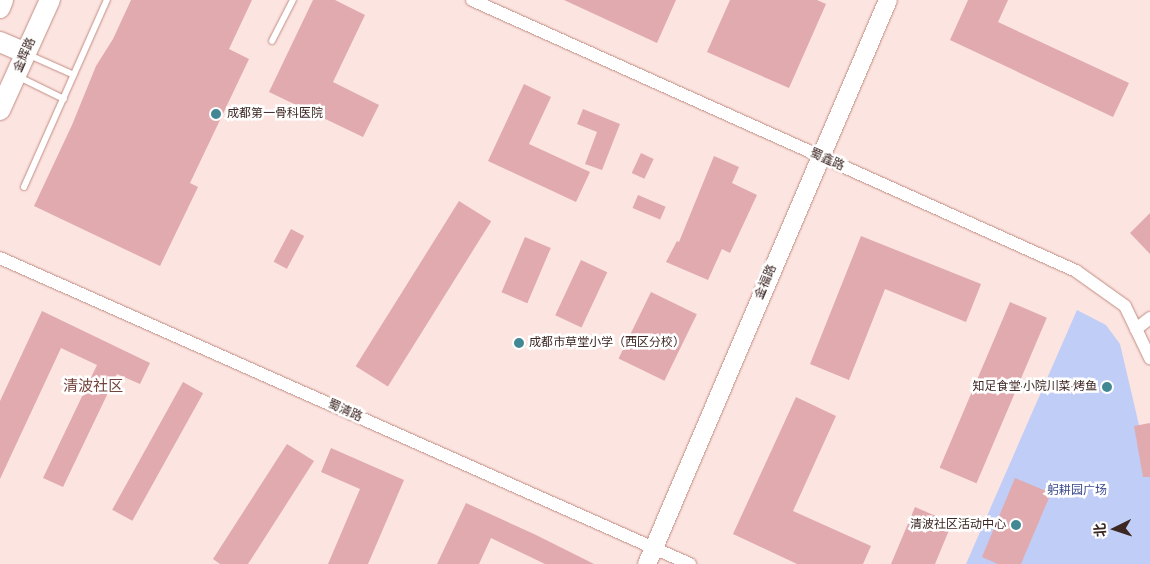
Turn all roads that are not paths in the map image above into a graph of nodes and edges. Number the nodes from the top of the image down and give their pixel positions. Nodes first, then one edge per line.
1 (3, 0) edge
2 (50, 0) edge
3 (107, 0) edge
4 (472, 0) edge
5 (888, 0) edge
6 (292, 1) edge
7 (0, 8) edge
8 (272, 41) dead end
9 (0, 42) edge
10 (26, 53) junction
11 (74, 75) junction
12 (16, 76) junction
13 (64, 99) junction
14 (0, 110) edge
15 (819, 156) junction
16 (24, 187) dead end
17 (0, 258) edge
18 (1150, 318) edge
19 (1136, 329) junction
20 (1150, 358) edge
21 (650, 556) edge
22 (690, 564) edge

1 - 7 main road
2 - 10 main road, 金辉路
3 - 11 lane
4 - 15 street, 蜀鑫路
5 - 15 street, 金福路
6 - 8 lane
9 - 10 main road
10 - 11 lane
10 - 12 main road, 金辉路
11 - 13 lane
12 - 13 lane
12 - 14 main road, 金辉路
13 - 16 lane
15 - 19 street, 蜀鑫路
15 - 21 street, 金福路
17 - 21 street, 蜀清路
18 - 19 street
19 - 20 street, 蜀鑫路
21 - 22 street, 蜀清路

